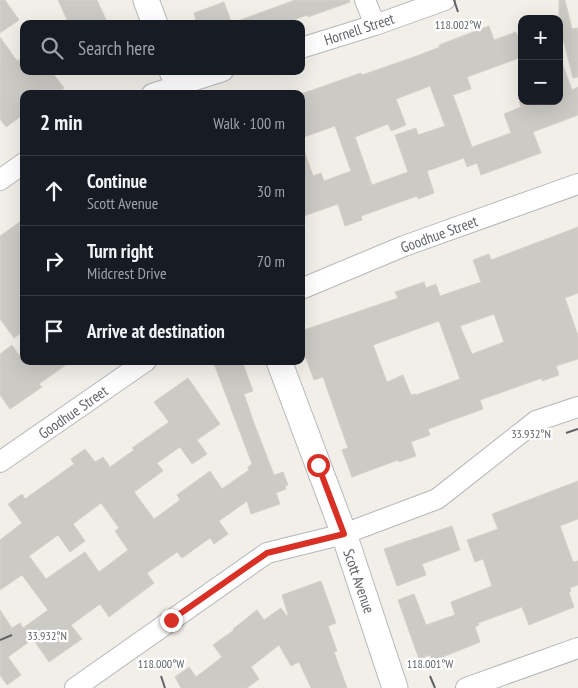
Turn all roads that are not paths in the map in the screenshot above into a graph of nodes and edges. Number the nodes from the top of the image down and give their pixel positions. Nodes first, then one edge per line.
1 (146, 0) edge
2 (366, 0) edge
3 (445, 0) edge
4 (154, 20) edge
5 (374, 25) junction
6 (305, 47) edge
7 (208, 75) edge
8 (177, 83) edge
9 (161, 90) edge
10 (20, 166) edge
11 (0, 180) edge
12 (578, 184) edge
13 (305, 287) edge
14 (140, 365) edge
15 (281, 365) edge
16 (578, 407) edge
17 (0, 462) edge
18 (344, 534) junction
19 (578, 648) edge
20 (75, 688) edge
21 (396, 688) edge
22 (466, 688) edge

1 - 4 street
2 - 5 street
3 - 5 street, Hornell Street
5 - 6 street, Hornell Street
7 - 8 street
8 - 9 street
10 - 11 street
12 - 13 street, Goodhue Street
14 - 17 street, Goodhue Street
15 - 18 street, Scott Avenue
16 - 18 street
18 - 20 street
18 - 21 street, Scott Avenue
19 - 22 street

